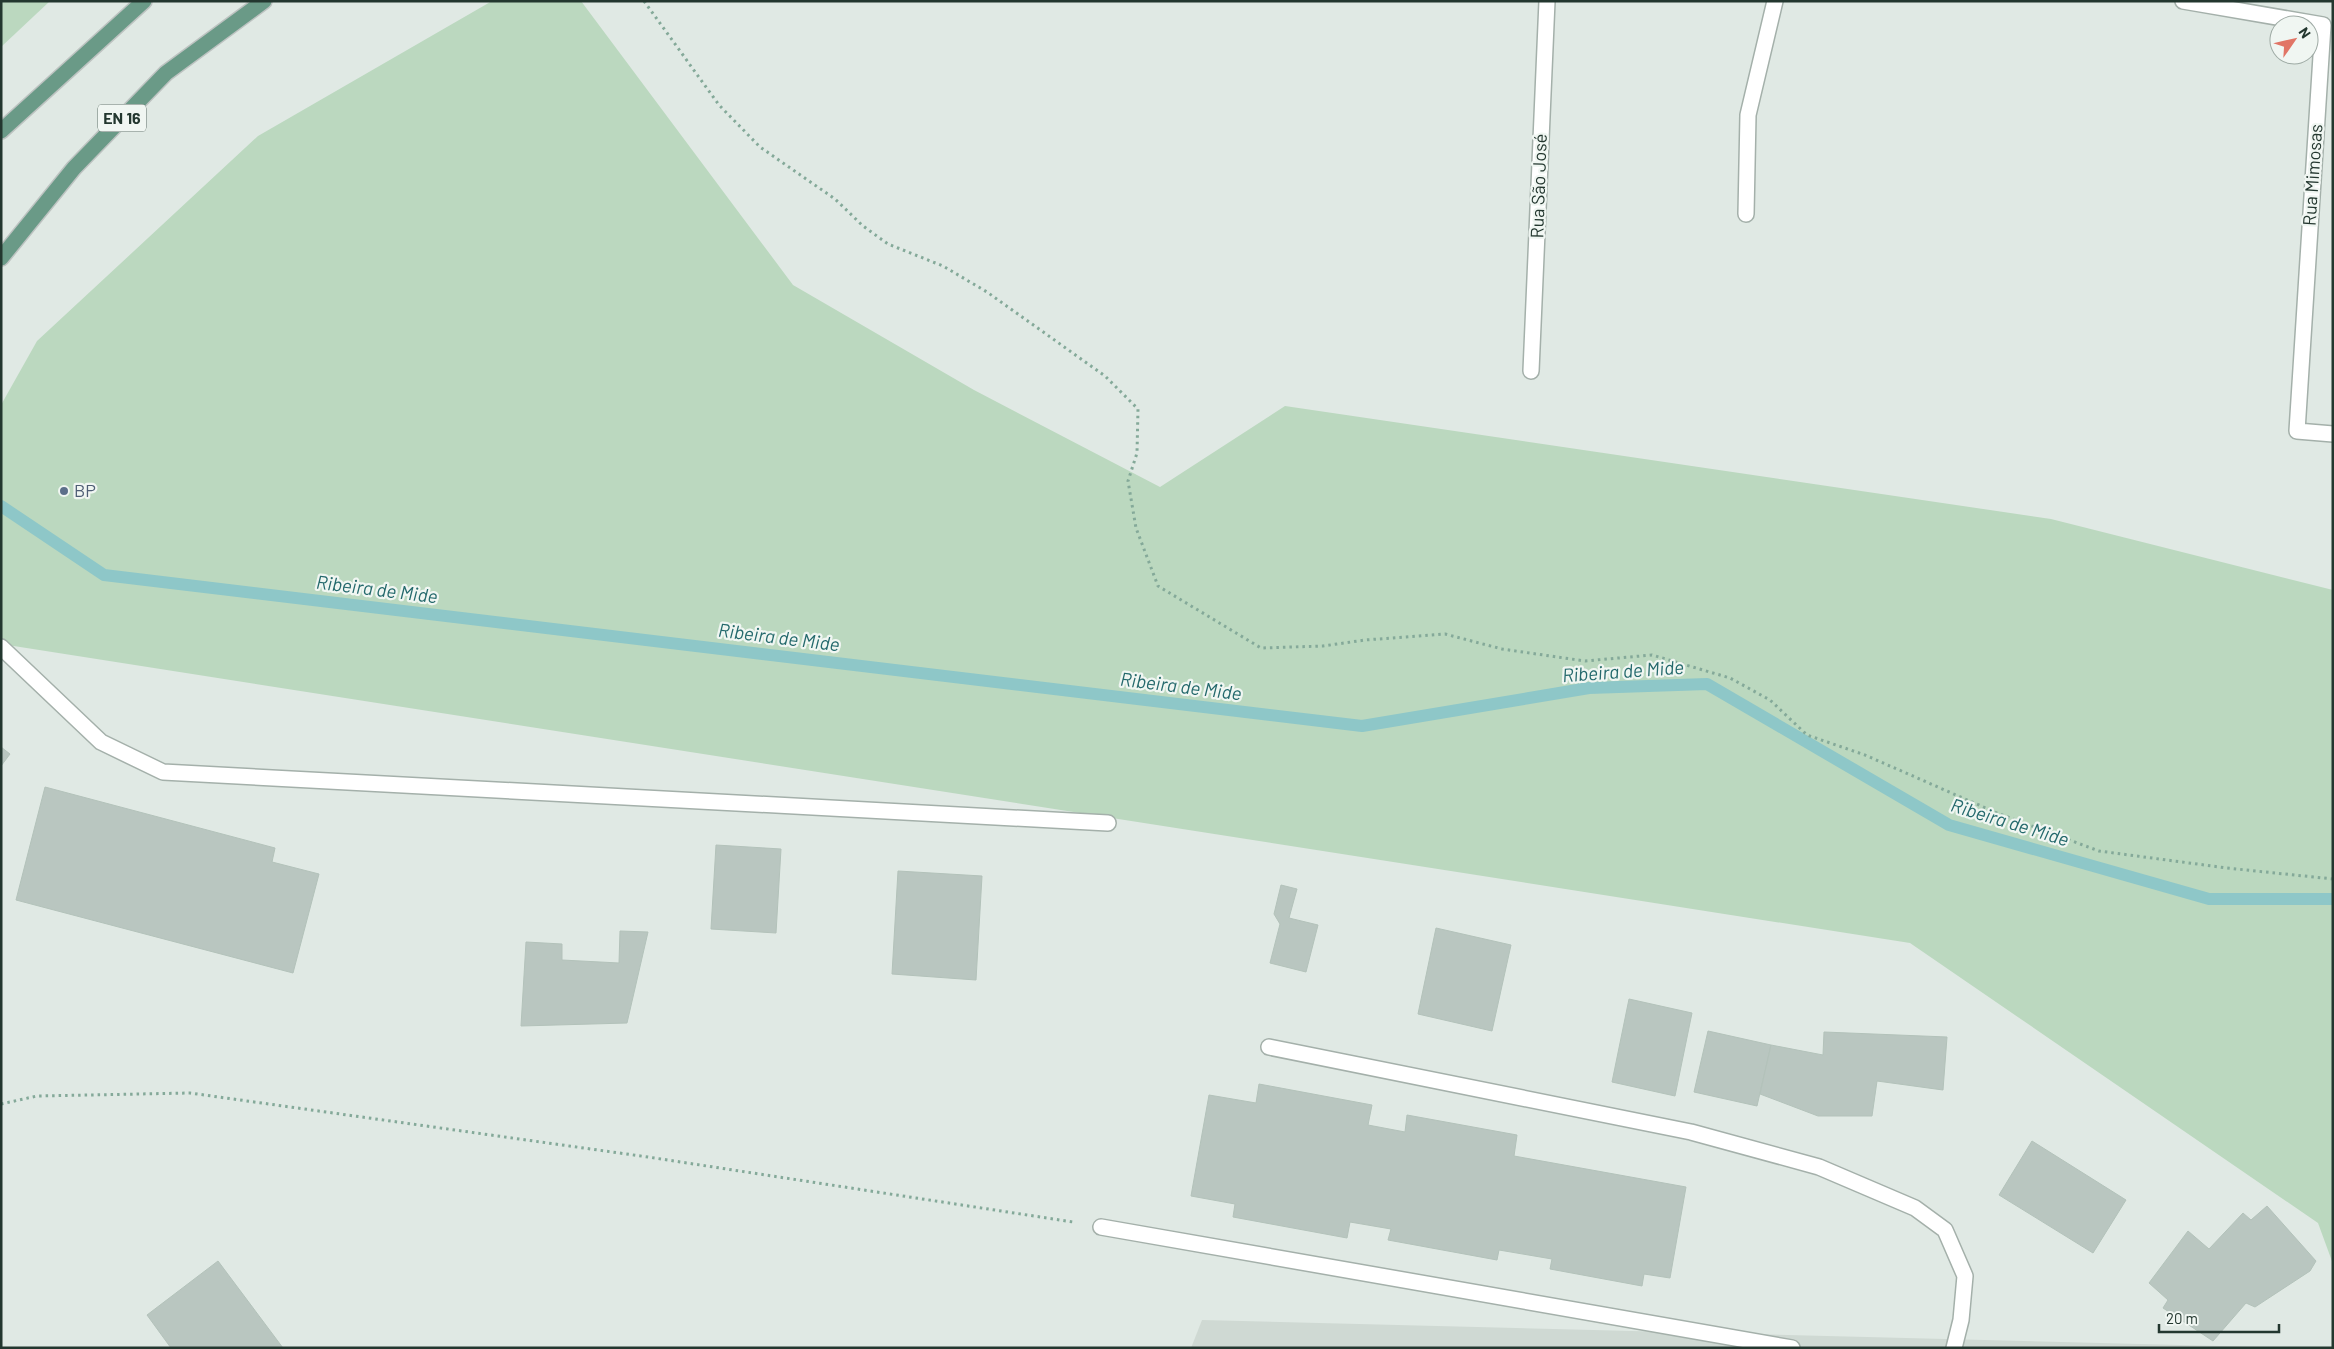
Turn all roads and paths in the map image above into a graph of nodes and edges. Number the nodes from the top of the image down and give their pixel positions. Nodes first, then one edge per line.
1 (144, 1) edge
2 (264, 1) edge
3 (644, 1) edge
4 (1546, 1) edge
5 (1775, 1) edge
6 (2183, 1) edge
7 (1, 132) edge
8 (1746, 214) dead end
9 (1, 258) edge
10 (1531, 371) dead end
11 (2333, 434) edge
12 (1, 647) edge
13 (1108, 823) dead end
14 (2333, 879) edge
15 (1269, 1047) dead end
16 (1, 1104) edge
17 (1101, 1227) joint
18 (1792, 1348) edge
19 (1954, 1348) edge

1 - 7 main road
2 - 9 main road, EN 16
3 - 14 path
4 - 10 street, Rua São José
5 - 8 street
6 - 11 street, Rua Mimosas
12 - 13 street
15 - 19 street
16 - 17 path
17 - 18 street

